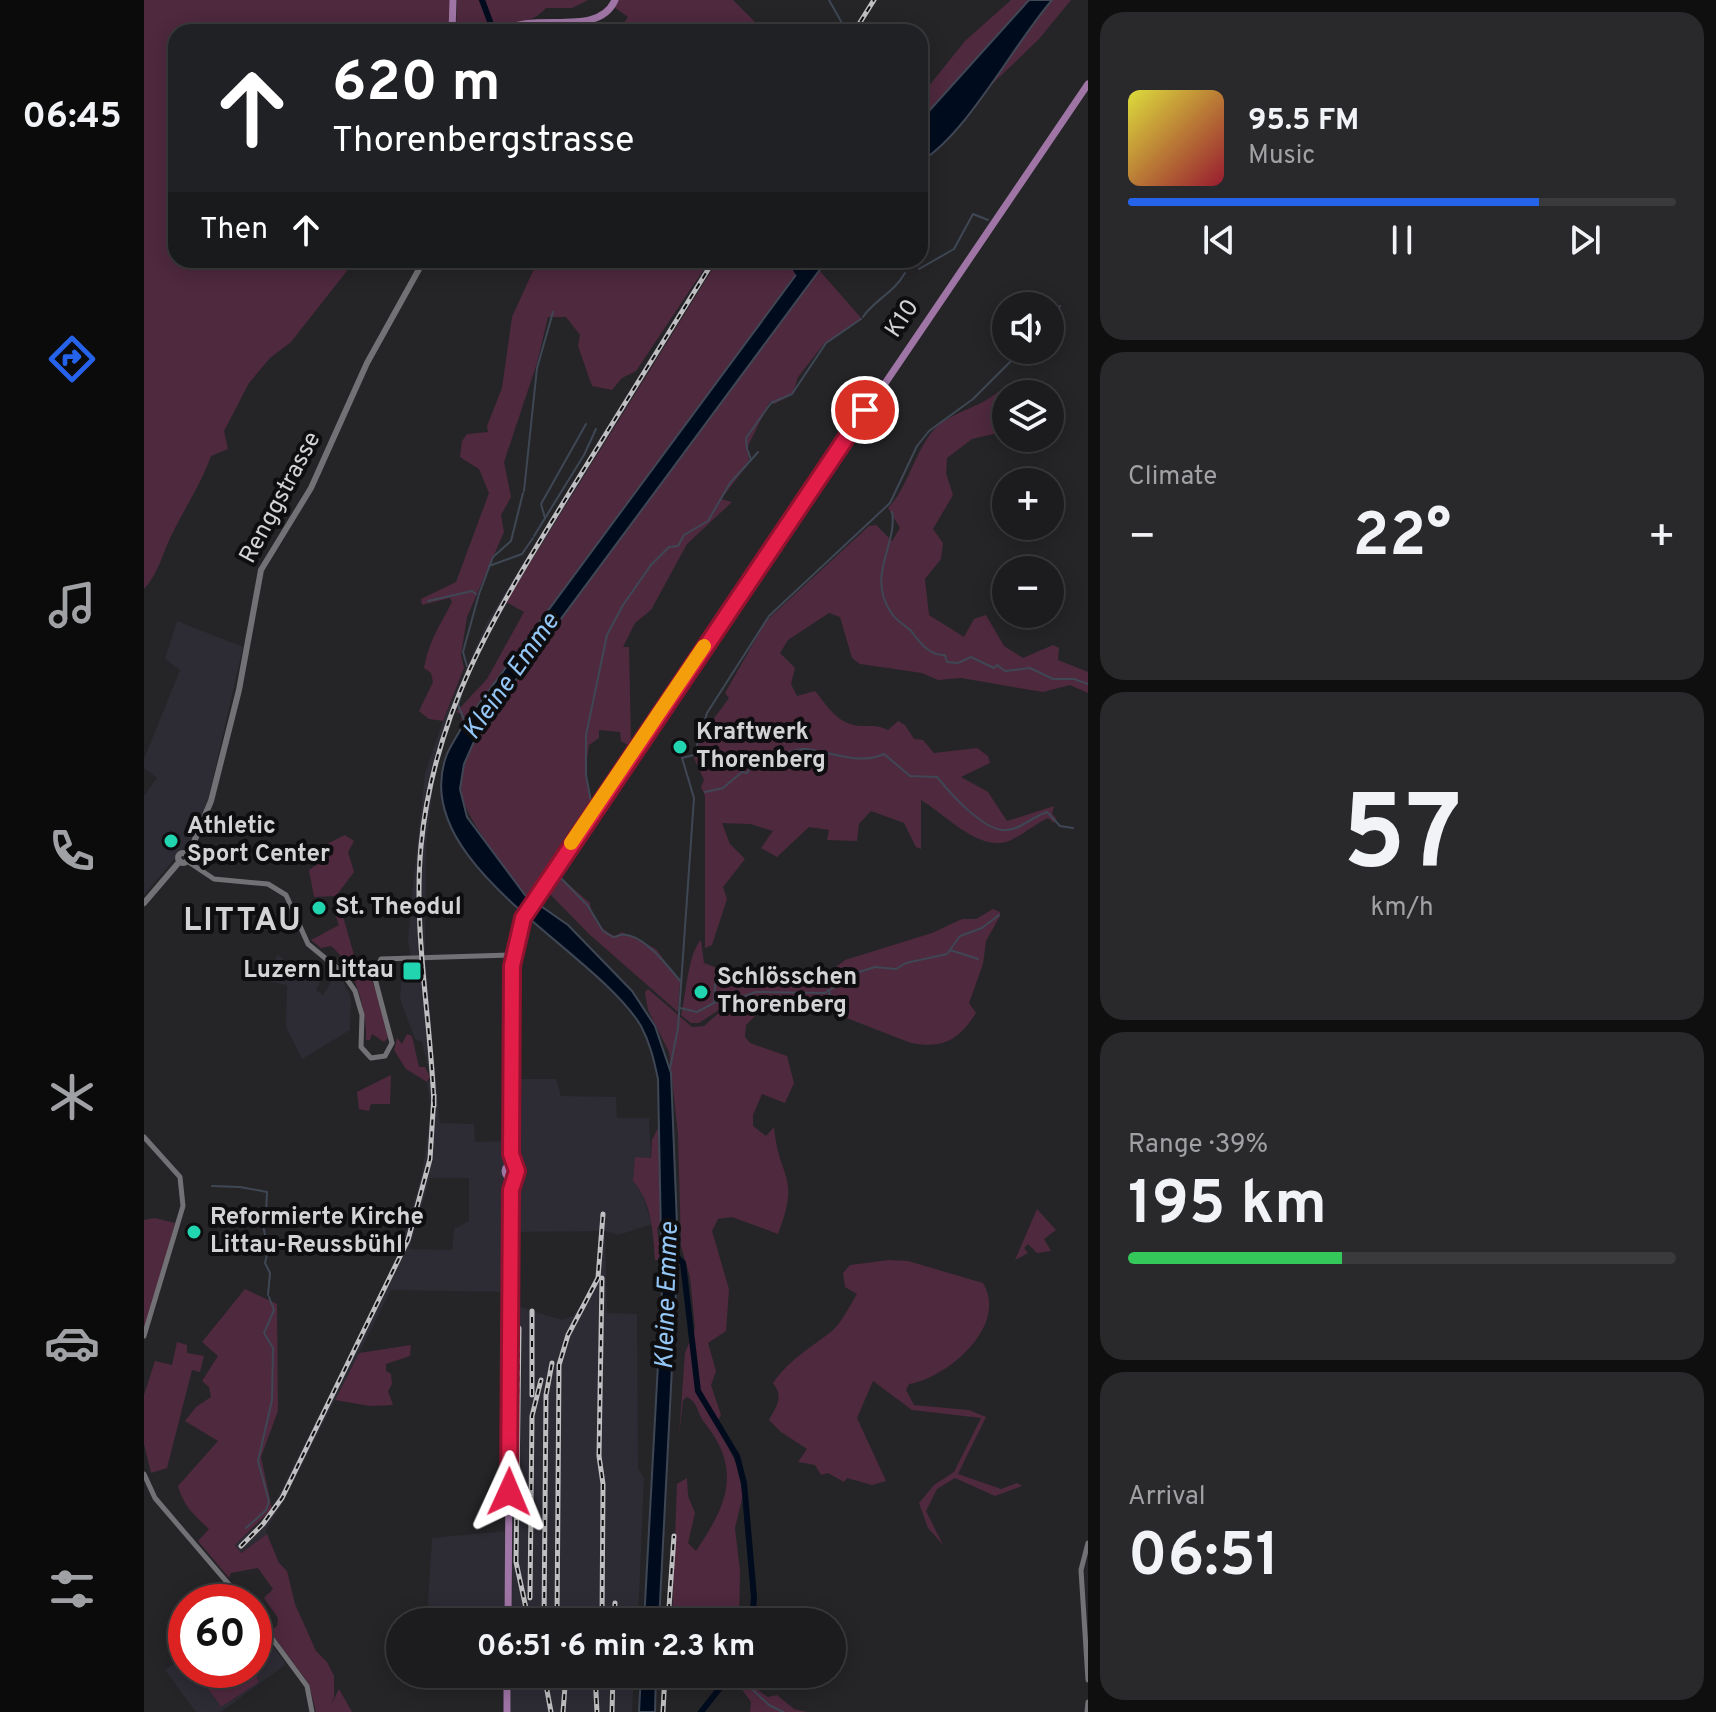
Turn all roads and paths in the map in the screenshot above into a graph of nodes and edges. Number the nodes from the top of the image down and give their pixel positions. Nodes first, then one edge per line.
1 (453, 0) edge
2 (615, 0) edge
3 (452, 24) edge
4 (530, 24) edge
5 (1088, 84) edge
6 (417, 268) edge
7 (184, 858) junction
8 (144, 903) edge
9 (513, 955) junction
10 (144, 1137) edge
11 (144, 1336) edge
12 (144, 1474) edge
13 (1088, 1543) edge
14 (229, 1584) edge
15 (508, 1608) edge
16 (272, 1638) edge
17 (1088, 1680) edge
18 (507, 1688) edge
19 (1088, 1702) edge
20 (312, 1712) edge
21 (507, 1712) edge
22 (1087, 1712) edge

1 - 3 main road
2 - 4 main road
5 - 9 main road, K10
6 - 7 main road, Renggstrasse
7 - 8 main road, Renggstrasse
7 - 9 street
9 - 15 main road, K10
10 - 11 street
12 - 14 street
13 - 17 street
16 - 20 street
18 - 21 main road
19 - 22 street

